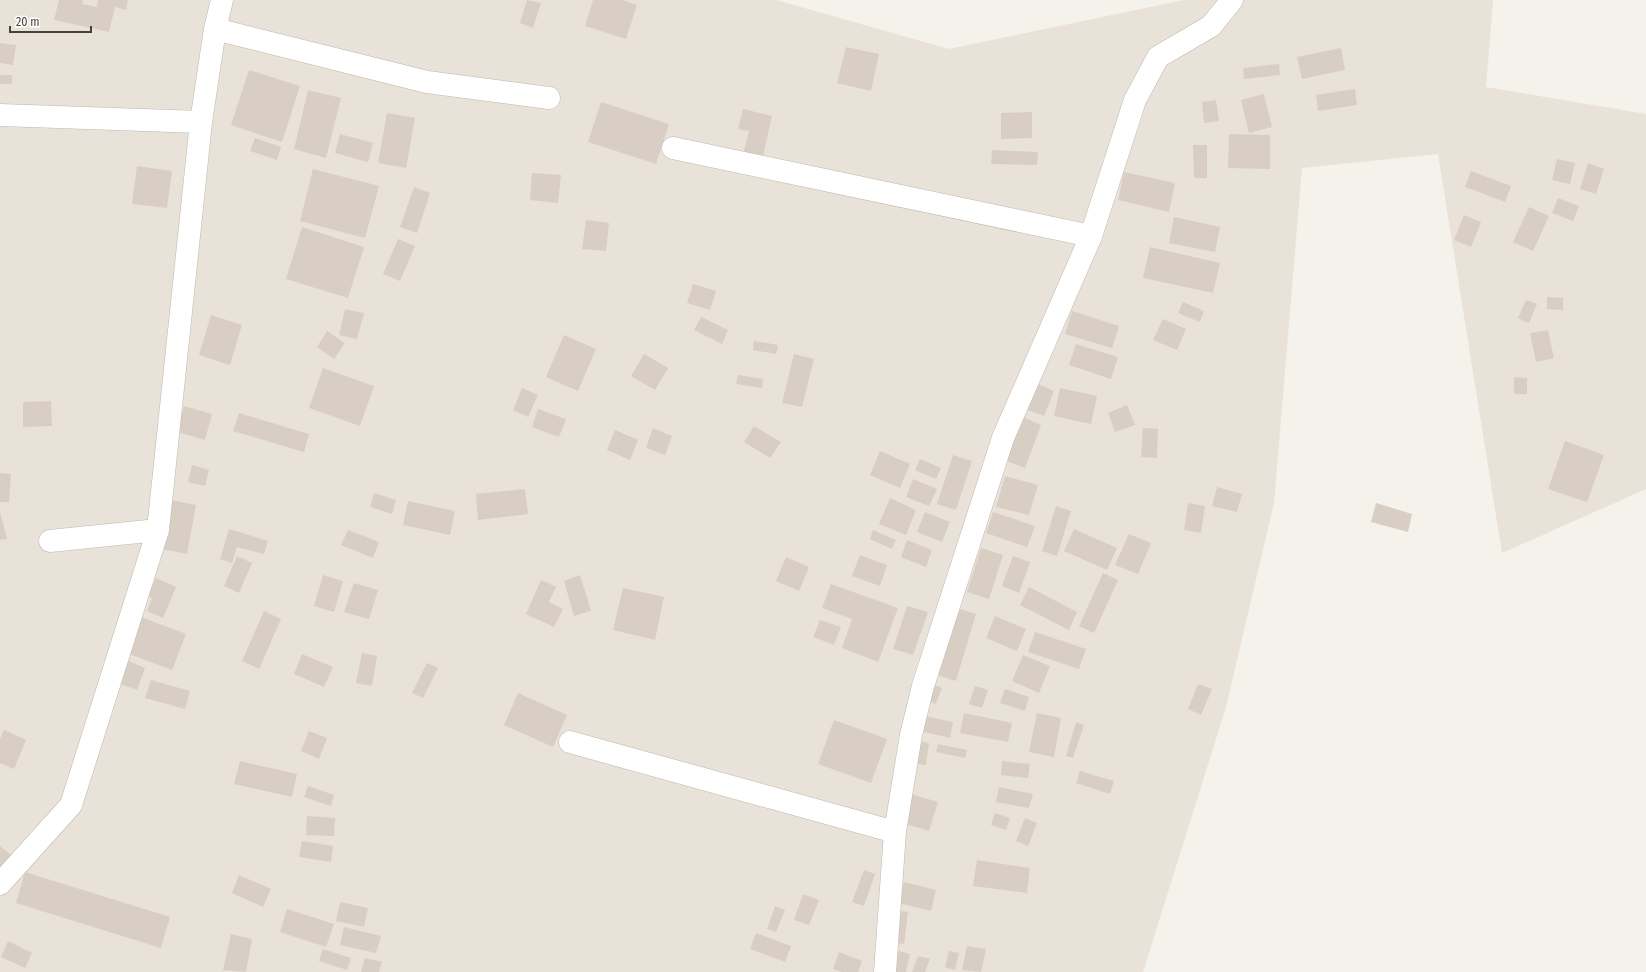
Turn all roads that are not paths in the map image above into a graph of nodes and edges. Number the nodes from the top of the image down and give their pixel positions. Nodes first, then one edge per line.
1 (222, 0) edge
2 (1232, 0) edge
3 (215, 29) junction
4 (549, 98) dead end
5 (0, 115) edge
6 (200, 122) junction
7 (673, 148) dead end
8 (1091, 236) junction
9 (158, 530) junction
10 (50, 541) dead end
11 (570, 742) dead end
12 (895, 832) junction
13 (0, 884) edge
14 (885, 972) edge

1 - 3 street
2 - 8 street
3 - 4 street
3 - 6 street
5 - 6 street
6 - 9 street
7 - 8 street
8 - 12 street
9 - 10 street
9 - 13 street
11 - 12 street
12 - 14 street

